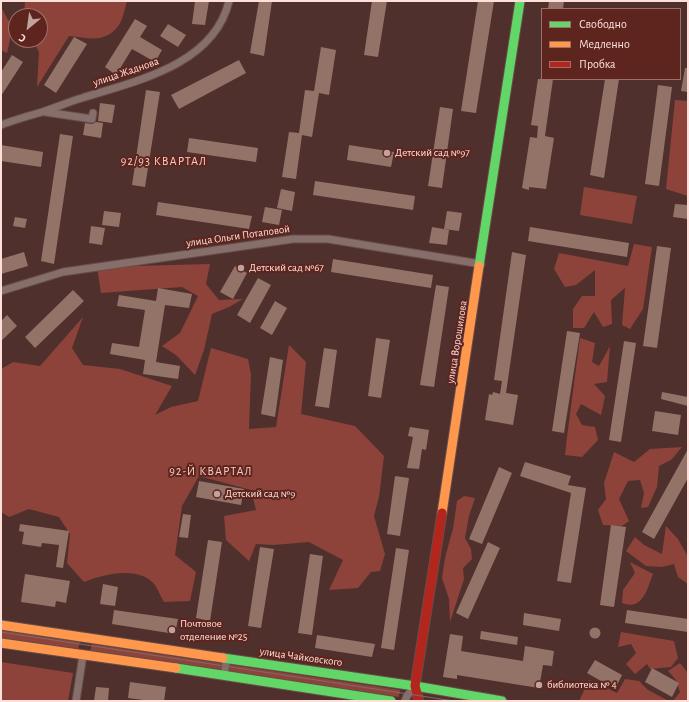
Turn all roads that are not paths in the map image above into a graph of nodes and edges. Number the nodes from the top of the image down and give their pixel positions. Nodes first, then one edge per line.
1 (229, 1) edge
2 (520, 1) edge
3 (42, 112) junction
4 (93, 113) dead end
5 (1, 125) edge
6 (481, 264) junction
7 (1, 291) edge
8 (1, 625) edge
9 (1, 643) edge
10 (83, 655) junction
11 (227, 658) junction
12 (224, 676) junction
13 (416, 686) junction
14 (76, 701) edge
15 (391, 701) edge
16 (405, 701) edge
17 (419, 701) edge
18 (502, 701) edge

1 - 3 street, улица Жаднова
2 - 6 main road, улица Ворошилова
3 - 4 street
3 - 5 street, улица Жаднова
6 - 7 street, улица Ольги Потаповой
6 - 13 main road, улица Ворошилова
8 - 11 main road, улица Чайковского
9 - 10 main road
10 - 12 main road
10 - 14 street
11 - 12 street
11 - 13 main road, улица Чайковского
12 - 15 main road
13 - 16 street, улица Ворошилова
13 - 17 main road, улица Ворошилова
13 - 18 main road, улица Чайковского

